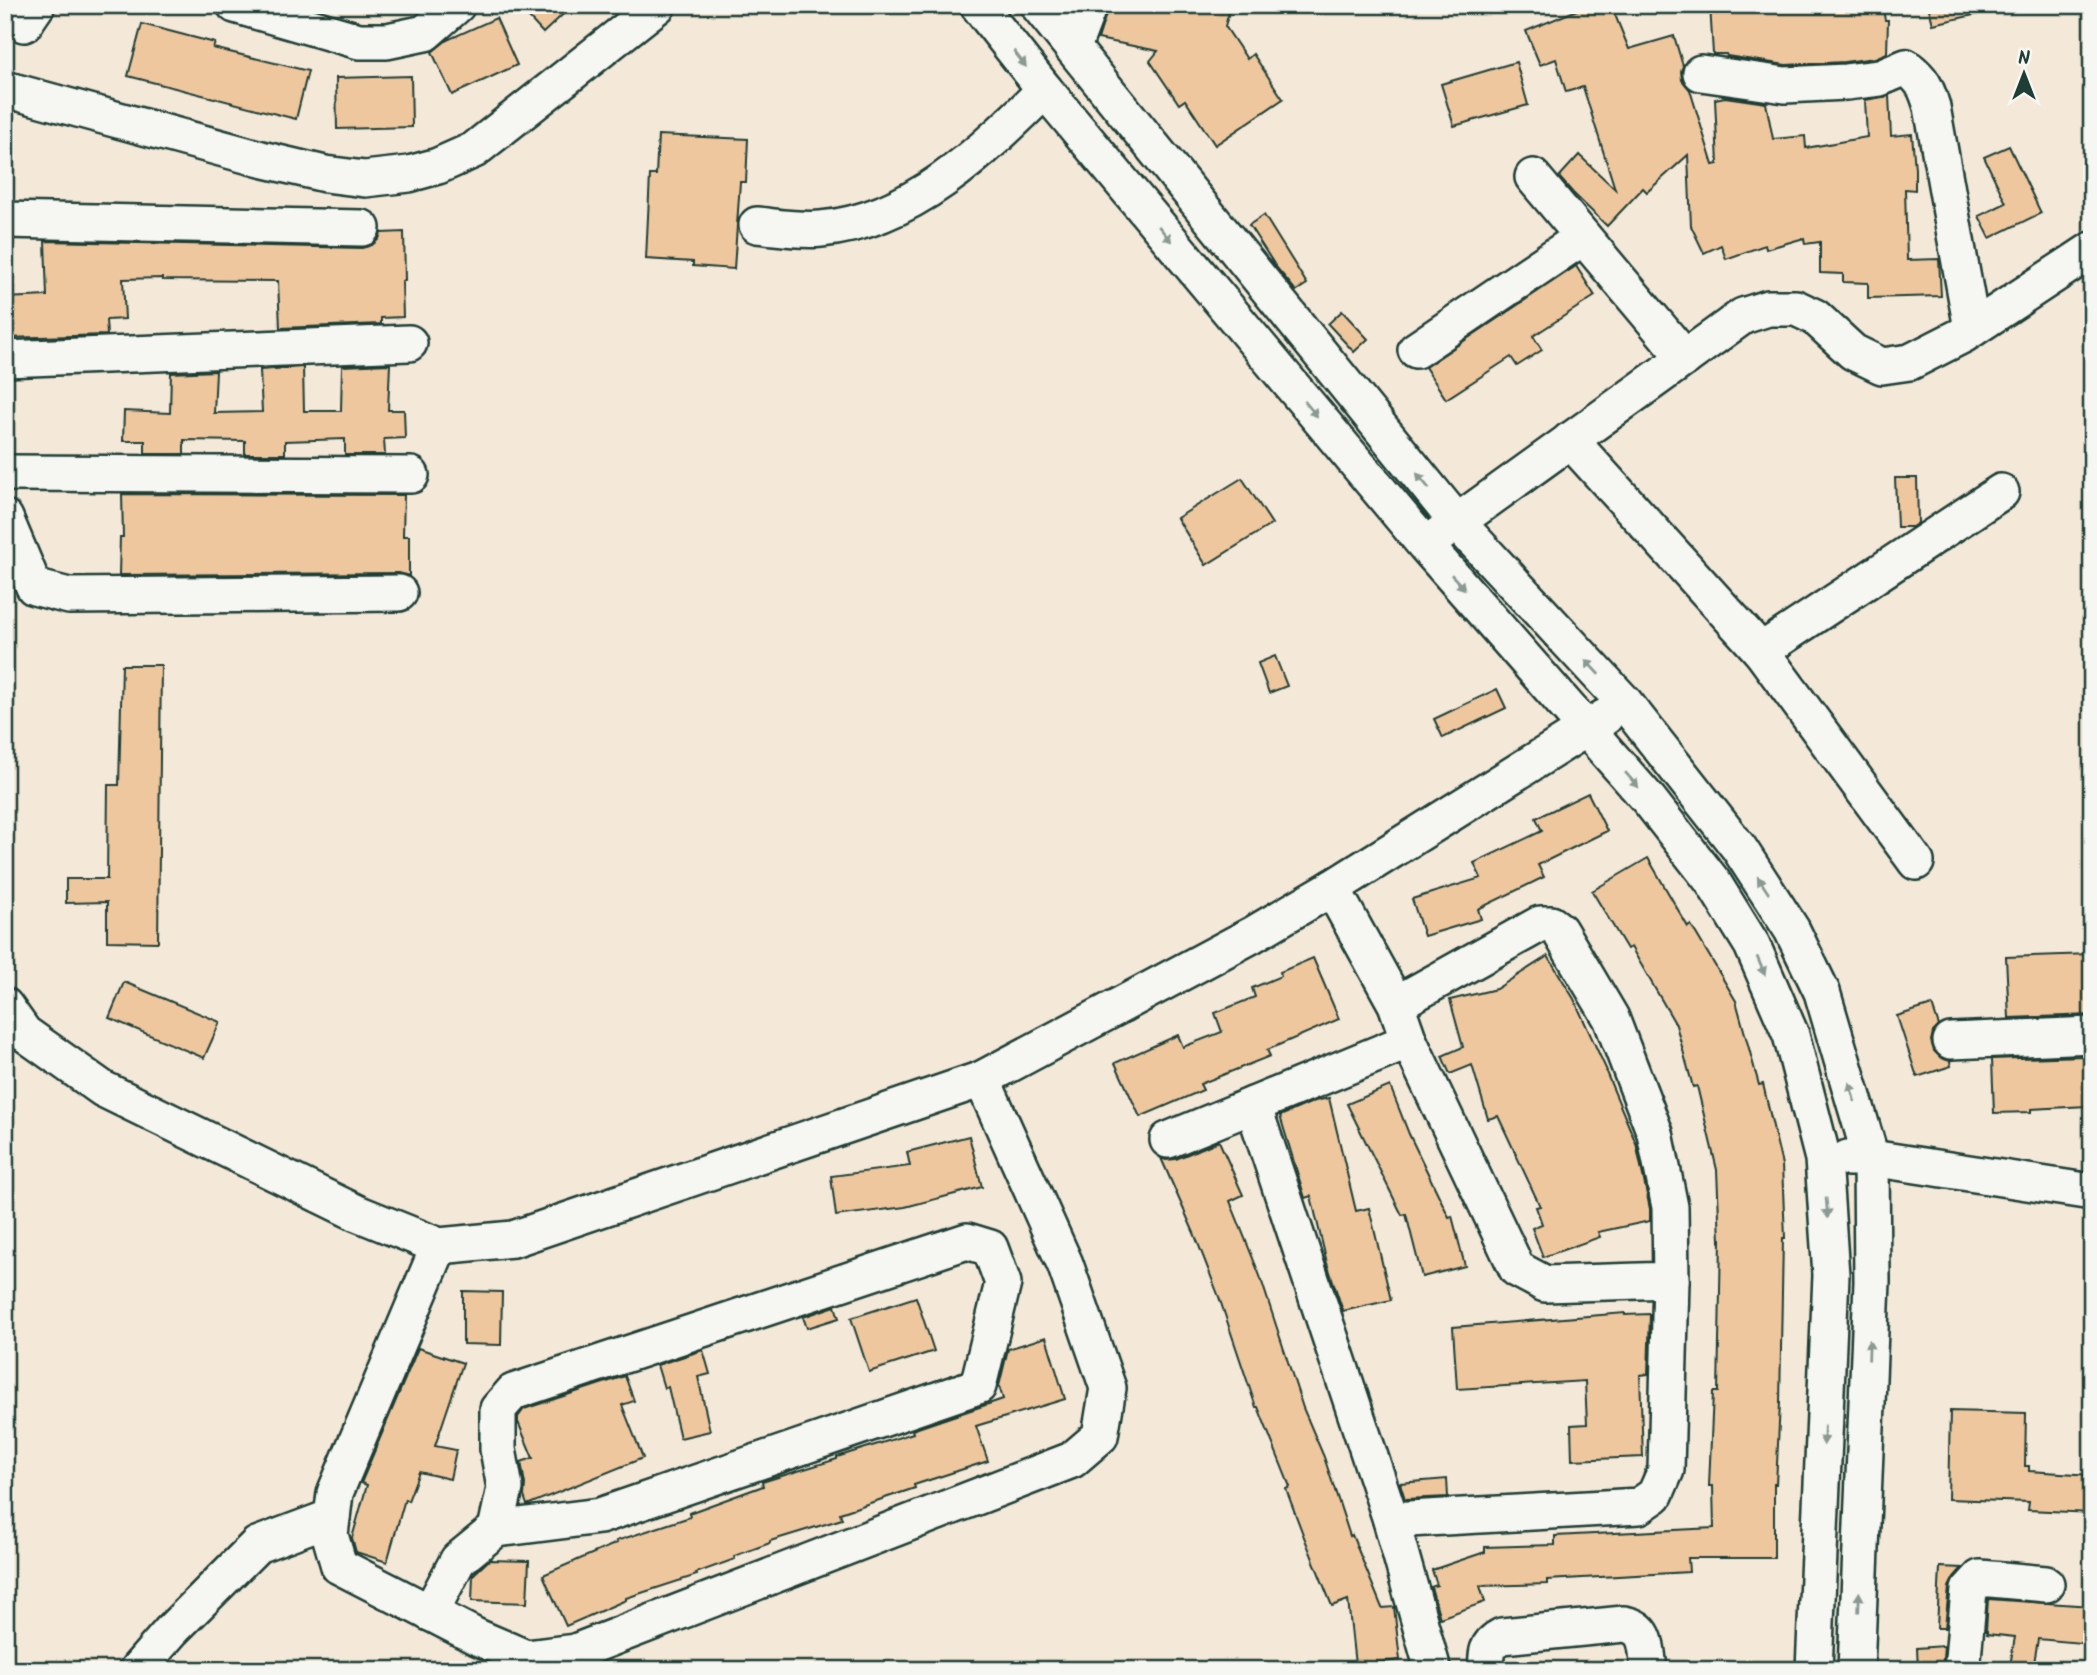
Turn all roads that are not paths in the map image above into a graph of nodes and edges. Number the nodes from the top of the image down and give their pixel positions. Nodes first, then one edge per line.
1 (235, 5) edge
2 (457, 5) edge
3 (658, 5) edge
4 (978, 5) edge
5 (1038, 5) edge
6 (1089, 5) edge
7 (1073, 47) junction
8 (1701, 73) dead end
9 (5, 89) edge
10 (1045, 90) junction
11 (1533, 177) dead end
12 (5, 220) edge
13 (757, 225) dead end
14 (362, 228) dead end
15 (1583, 237) junction
16 (2092, 250) edge
17 (1972, 329) junction
18 (409, 343) dead end
19 (1416, 350) dead end
20 (1685, 358) junction
21 (5, 359) edge
22 (1570, 440) junction
23 (5, 472) edge
24 (411, 475) dead end
25 (2001, 492) dead end
26 (5, 518) edge
27 (1456, 521) junction
28 (1425, 545) junction
29 (399, 593) dead end
30 (1761, 652) junction
31 (1625, 703) junction
32 (1587, 729) junction
33 (1916, 862) dead end
34 (1332, 888) junction
35 (1396, 1004) junction
36 (5, 1006) edge
37 (2092, 1035) edge
38 (1409, 1041) junction
39 (1951, 1041) dead end
40 (982, 1079) junction
41 (1253, 1105) junction
42 (1168, 1140) dead end
43 (1871, 1158) junction
44 (1823, 1159) junction
45 (2092, 1192) edge
46 (439, 1246) junction
47 (1671, 1280) junction
48 (332, 1517) junction
49 (1391, 1520) junction
50 (496, 1529) junction
51 (2046, 1584) dead end
52 (430, 1613) junction
53 (137, 1670) edge
54 (1433, 1670) edge
55 (1487, 1670) edge
56 (1649, 1670) edge
57 (1814, 1670) edge
58 (1856, 1670) edge
59 (1962, 1670) edge

1 - 2 street
3 - 9 street
4 -> 10 street
5 - 7 street
6 - 7 street
27 -> 7 street
8 - 17 street
10 - 13 street
10 -> 28 street
11 - 15 street
12 - 14 street
15 - 19 street
15 - 20 street
16 - 17 street
17 - 20 street
18 - 21 street
20 - 22 street
22 - 27 street
22 - 30 street
23 - 24 street
25 - 30 street
26 - 29 street
27 - 28 street
31 -> 27 street
28 -> 32 street
30 - 33 street
31 - 32 street
43 -> 31 street
32 - 34 street
32 -> 44 street
34 - 35 street
34 - 40 street
35 - 38 street
35 - 47 street
36 - 46 street
37 - 39 street
38 - 41 street
38 - 47 street
40 - 46 street
40 - 52 street
41 - 42 street
41 - 49 street
43 - 44 street
43 - 45 street
58 -> 43 street
44 -> 57 street
46 - 48 street
47 - 49 street
48 - 52 street
48 - 53 street
49 - 54 street
50 - 50 street
50 - 52 street
51 - 59 street
55 - 56 street

